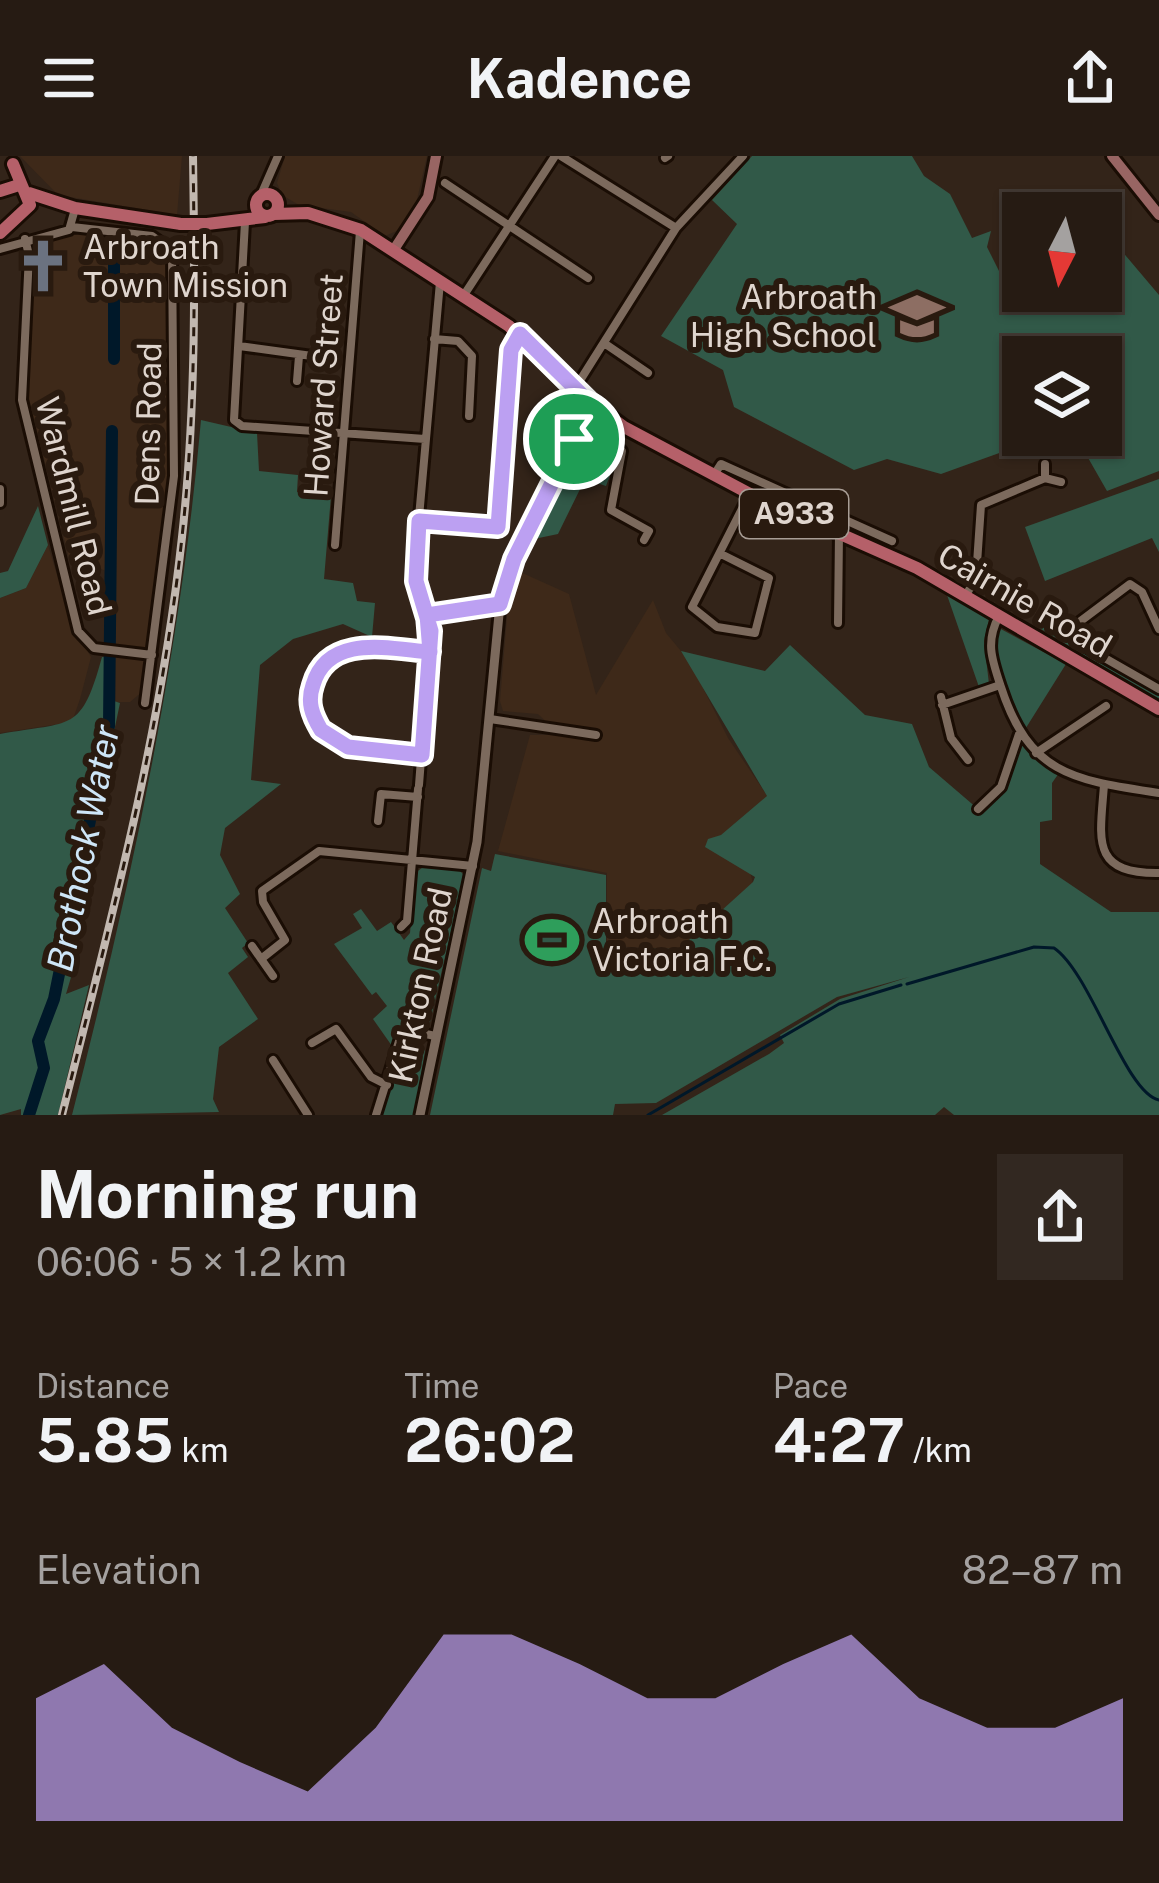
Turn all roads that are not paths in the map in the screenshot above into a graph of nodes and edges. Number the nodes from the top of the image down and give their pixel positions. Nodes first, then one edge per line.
1 (278, 156) edge
2 (436, 156) edge
3 (558, 156) edge
4 (729, 156) edge
5 (1112, 156) edge
6 (741, 159) edge
7 (14, 160) edge
8 (446, 183) dead end
9 (10, 189) edge
10 (267, 201) junction
11 (51, 202) junction
12 (1157, 207) edge
13 (76, 208) junction
14 (0, 212) edge
15 (23, 215) junction
16 (238, 222) junction
17 (0, 223) edge
18 (509, 225) junction
19 (72, 227) junction
20 (676, 228) junction
21 (361, 230) junction
22 (0, 232) edge
23 (25, 239) junction
24 (0, 250) edge
25 (393, 251) junction
26 (588, 278) dead end
27 (440, 282) junction
28 (463, 296) junction
29 (520, 334) junction
30 (434, 339) junction
31 (604, 344) junction
32 (239, 346) junction
33 (299, 356) junction
34 (312, 356) dead end
35 (648, 373) dead end
36 (297, 381) dead end
37 (574, 390) junction
38 (590, 409) junction
39 (469, 416) dead end
40 (343, 432) junction
41 (425, 439) junction
42 (1045, 464) dead end
43 (714, 476) junction
44 (1045, 478) junction
45 (1061, 482) dead end
46 (0, 489) edge
47 (750, 494) junction
48 (0, 503) edge
49 (419, 521) junction
50 (839, 532) junction
51 (864, 535) junction
52 (644, 540) dead end
53 (892, 541) dead end
54 (335, 545) dead end
55 (721, 554) junction
56 (966, 595) junction
57 (500, 604) junction
58 (1000, 614) junction
59 (427, 615) junction
60 (838, 622) dead end
61 (1159, 629) edge
62 (430, 652) junction
63 (152, 655) junction
64 (1000, 685) junction
65 (1159, 689) edge
66 (145, 703) dead end
67 (1106, 706) dead end
68 (1159, 710) edge
69 (490, 719) junction
70 (1019, 733) junction
71 (596, 735) dead end
72 (1036, 753) junction
73 (422, 755) junction
74 (968, 760) dead end
75 (1104, 785) junction
76 (418, 790) junction
77 (1159, 793) edge
78 (978, 809) dead end
79 (378, 820) dead end
80 (412, 858) junction
81 (472, 866) junction
82 (1159, 873) edge
83 (401, 927) dead end
84 (252, 946) dead end
85 (261, 959) junction
86 (273, 976) dead end
87 (435, 1036) junction
88 (312, 1043) dead end
89 (273, 1060) dead end
90 (386, 1085) junction
91 (308, 1115) edge
92 (376, 1115) edge
93 (420, 1115) edge

1 - 10 street
2 - 25 main road
3 - 18 street
3 - 20 street
4 - 6 street
5 - 12 main road
6 - 20 street
7 - 9 main road
8 - 18 street
9 - 11 main road, A933
9 - 15 main road
10 - 16 main road, A933
10 - 21 main road, A933
11 - 13 main road, A933
11 - 15 main road
13 - 16 main road, A933, bridge
13 - 19 street
14 - 15 main road
14 - 17 main road
15 - 22 main road
16 - 32 street
18 - 26 street
18 - 28 street
19 - 23 street
19 - 63 street, Dens Road
20 - 31 street
21 - 25 main road, A933
21 - 40 street, Howard Street
23 - 24 street
23 - 63 street, Wardmill Road
25 - 27 main road, A933
27 - 28 main road, A933
27 - 30 street
28 - 29 main road, A933
29 - 37 main road, A933
29 - 49 street
30 - 39 street
30 - 41 street
31 - 35 street
31 - 37 street
32 - 33 street
32 - 40 street
33 - 34 street
33 - 36 street
37 - 38 main road, Cairnie Road / A933
38 - 43 main road, Cairnie Road / A933
38 - 52 street
38 - 57 street, Kirkton Road
40 - 41 street
40 - 54 street, Howard Street
41 - 49 street
42 - 44 street
43 - 47 main road, Cairnie Road / A933
43 - 51 street, Cairnie Road
44 - 45 street
44 - 56 street
46 - 48 street
47 - 50 main road, Cairnie Road / A933
47 - 55 street
49 - 59 street
50 - 51 main road, Cairnie Road / A933
50 - 60 street
51 - 53 street, Cairnie Road
51 - 56 main road, Cairnie Road / A933
55 - 55 street
56 - 58 main road, Cairnie Road / A933
57 - 59 street
57 - 69 street, Kirkton Road
58 - 64 street
58 - 68 main road, Cairnie Road / A933
59 - 62 street
61 - 65 street
62 - 73 street
62 - 73 street
63 - 66 street, Dens Road
64 - 70 street
64 - 74 street
67 - 72 street
69 - 71 street
69 - 81 street, Kirkton Road
70 - 72 street
70 - 78 street
72 - 75 street
73 - 76 street
75 - 77 street
75 - 82 street
76 - 79 street
76 - 80 street
80 - 81 street
80 - 83 street
80 - 85 street
81 - 87 street, Kirkton Road
84 - 85 street
85 - 86 street
87 - 90 street
87 - 93 street, Kirkton Road
88 - 90 street
89 - 91 street
90 - 92 street

